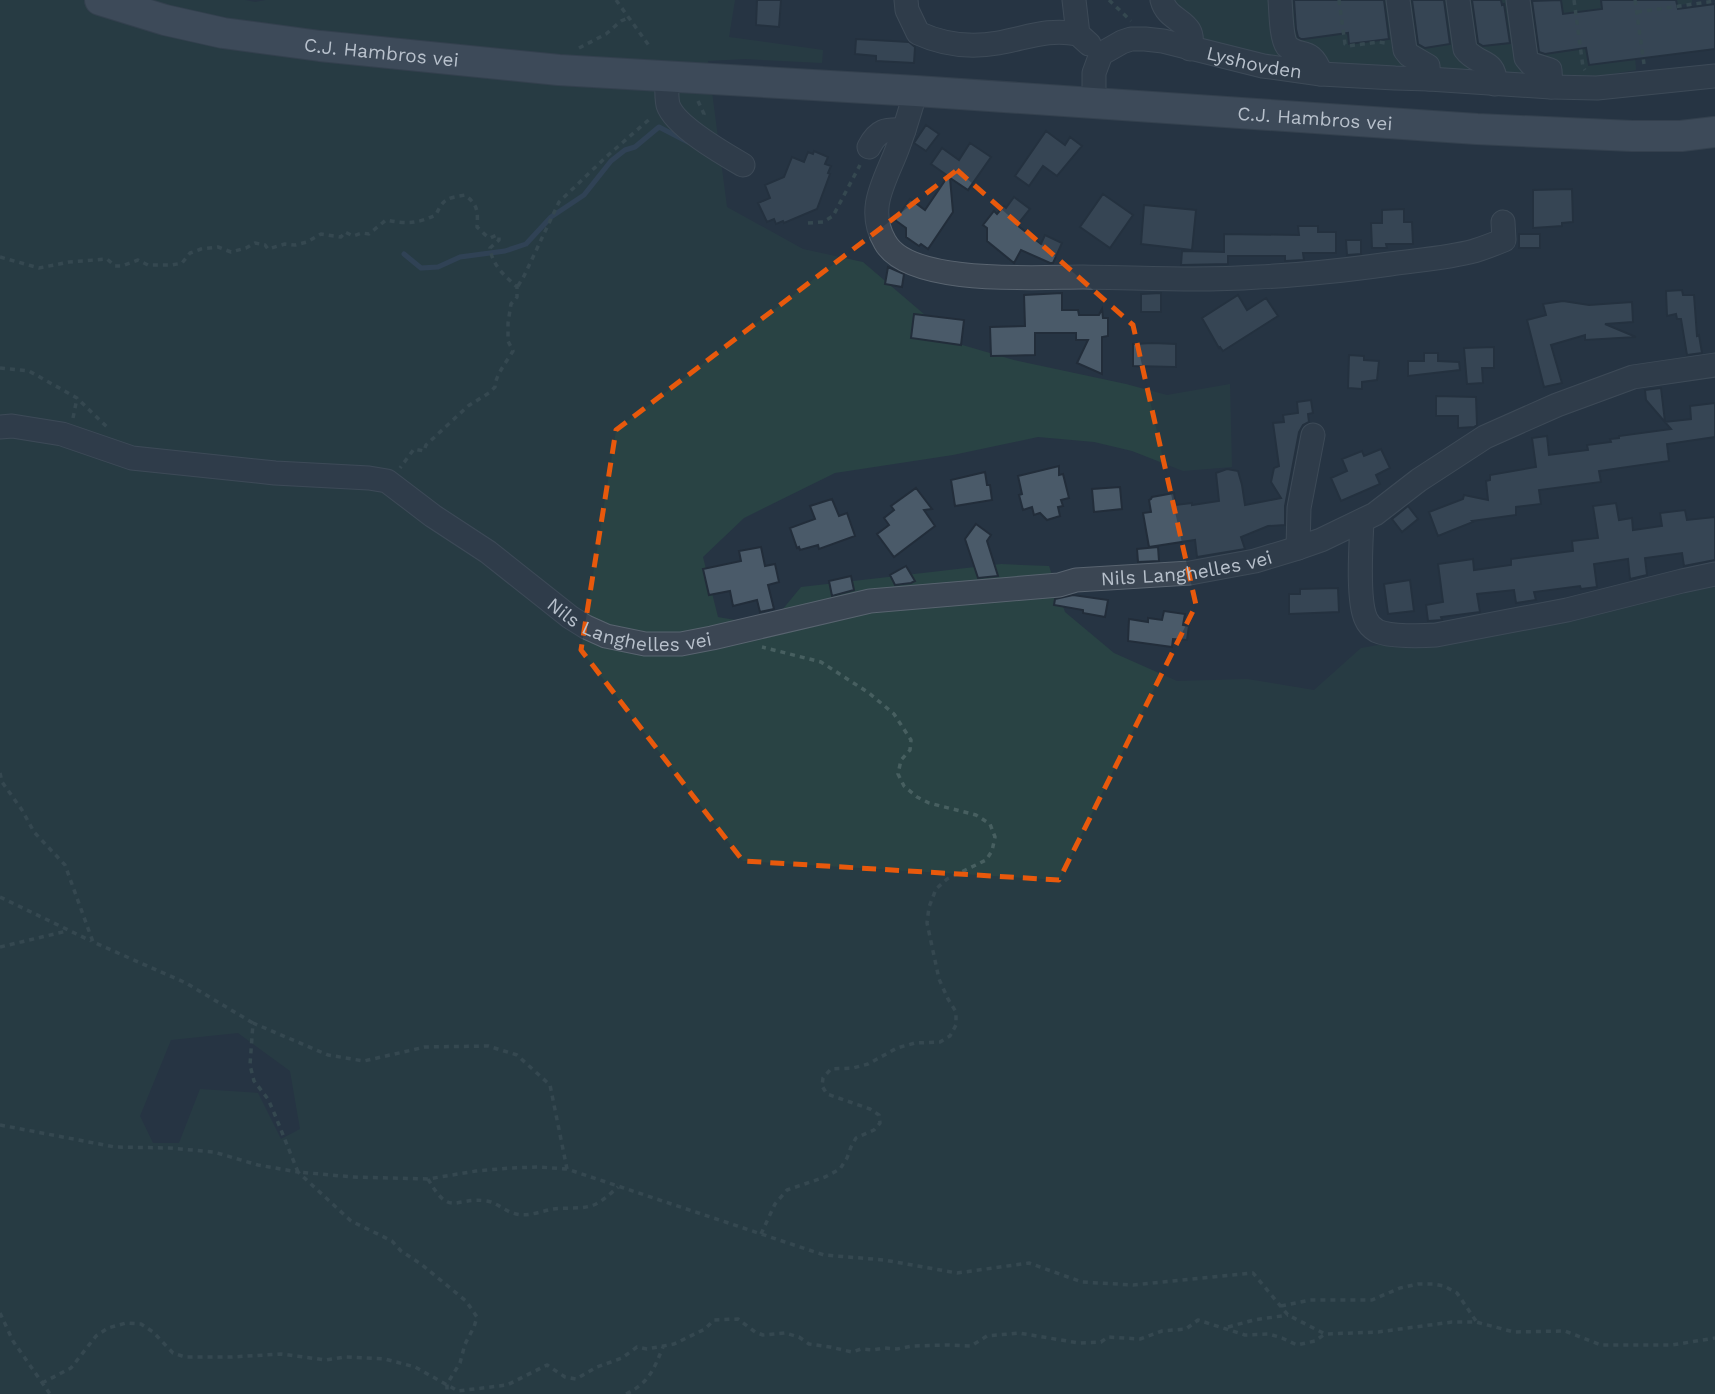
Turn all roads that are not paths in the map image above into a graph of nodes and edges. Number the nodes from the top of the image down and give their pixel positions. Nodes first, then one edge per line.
1 (100, 0) edge
2 (906, 0) edge
3 (1074, 0) edge
4 (1162, 0) edge
5 (1280, 0) edge
6 (1398, 0) edge
7 (1458, 0) edge
8 (1518, 0) edge
9 (1078, 34) junction
10 (1190, 48) junction
11 (1101, 54) junction
12 (1321, 74) junction
13 (1715, 76) edge
14 (667, 77) junction
15 (1429, 79) junction
16 (1495, 84) junction
17 (1551, 87) junction
18 (916, 92) junction
19 (1094, 103) junction
20 (904, 130) junction
21 (1715, 132) edge
22 (869, 147) road end
23 (743, 165) dead end
24 (1504, 231) dead end
25 (1715, 365) edge
26 (0, 427) edge
27 (1312, 435) dead end
28 (1362, 521) junction
29 (1298, 548) junction
30 (1715, 574) edge

1 - 14 main road, C.J. Hambros vei
2 - 9 street
3 - 9 street
4 - 10 street, Lyshovden
5 - 12 street, Lyshovden
6 - 15 street
7 - 16 street
8 - 17 street
9 - 11 street
10 - 11 street, Lyshovden
10 - 12 street, Lyshovden
11 - 19 street
12 - 15 street, Lyshovden
13 - 17 street, Lyshovden
14 - 18 main road, C.J. Hambros vei
14 - 23 street
15 - 16 street, Lyshovden
16 - 17 street, Lyshovden
18 - 19 main road, C.J. Hambros vei
18 - 20 street
19 - 21 main road, C.J. Hambros vei
20 - 22 street
20 - 24 street
25 - 28 street, Nils Langhelles vei
26 - 29 street, Nils Langhelles vei
27 - 29 street, Nils Langhelles vei
28 - 29 street, Nils Langhelles vei
28 - 30 street

